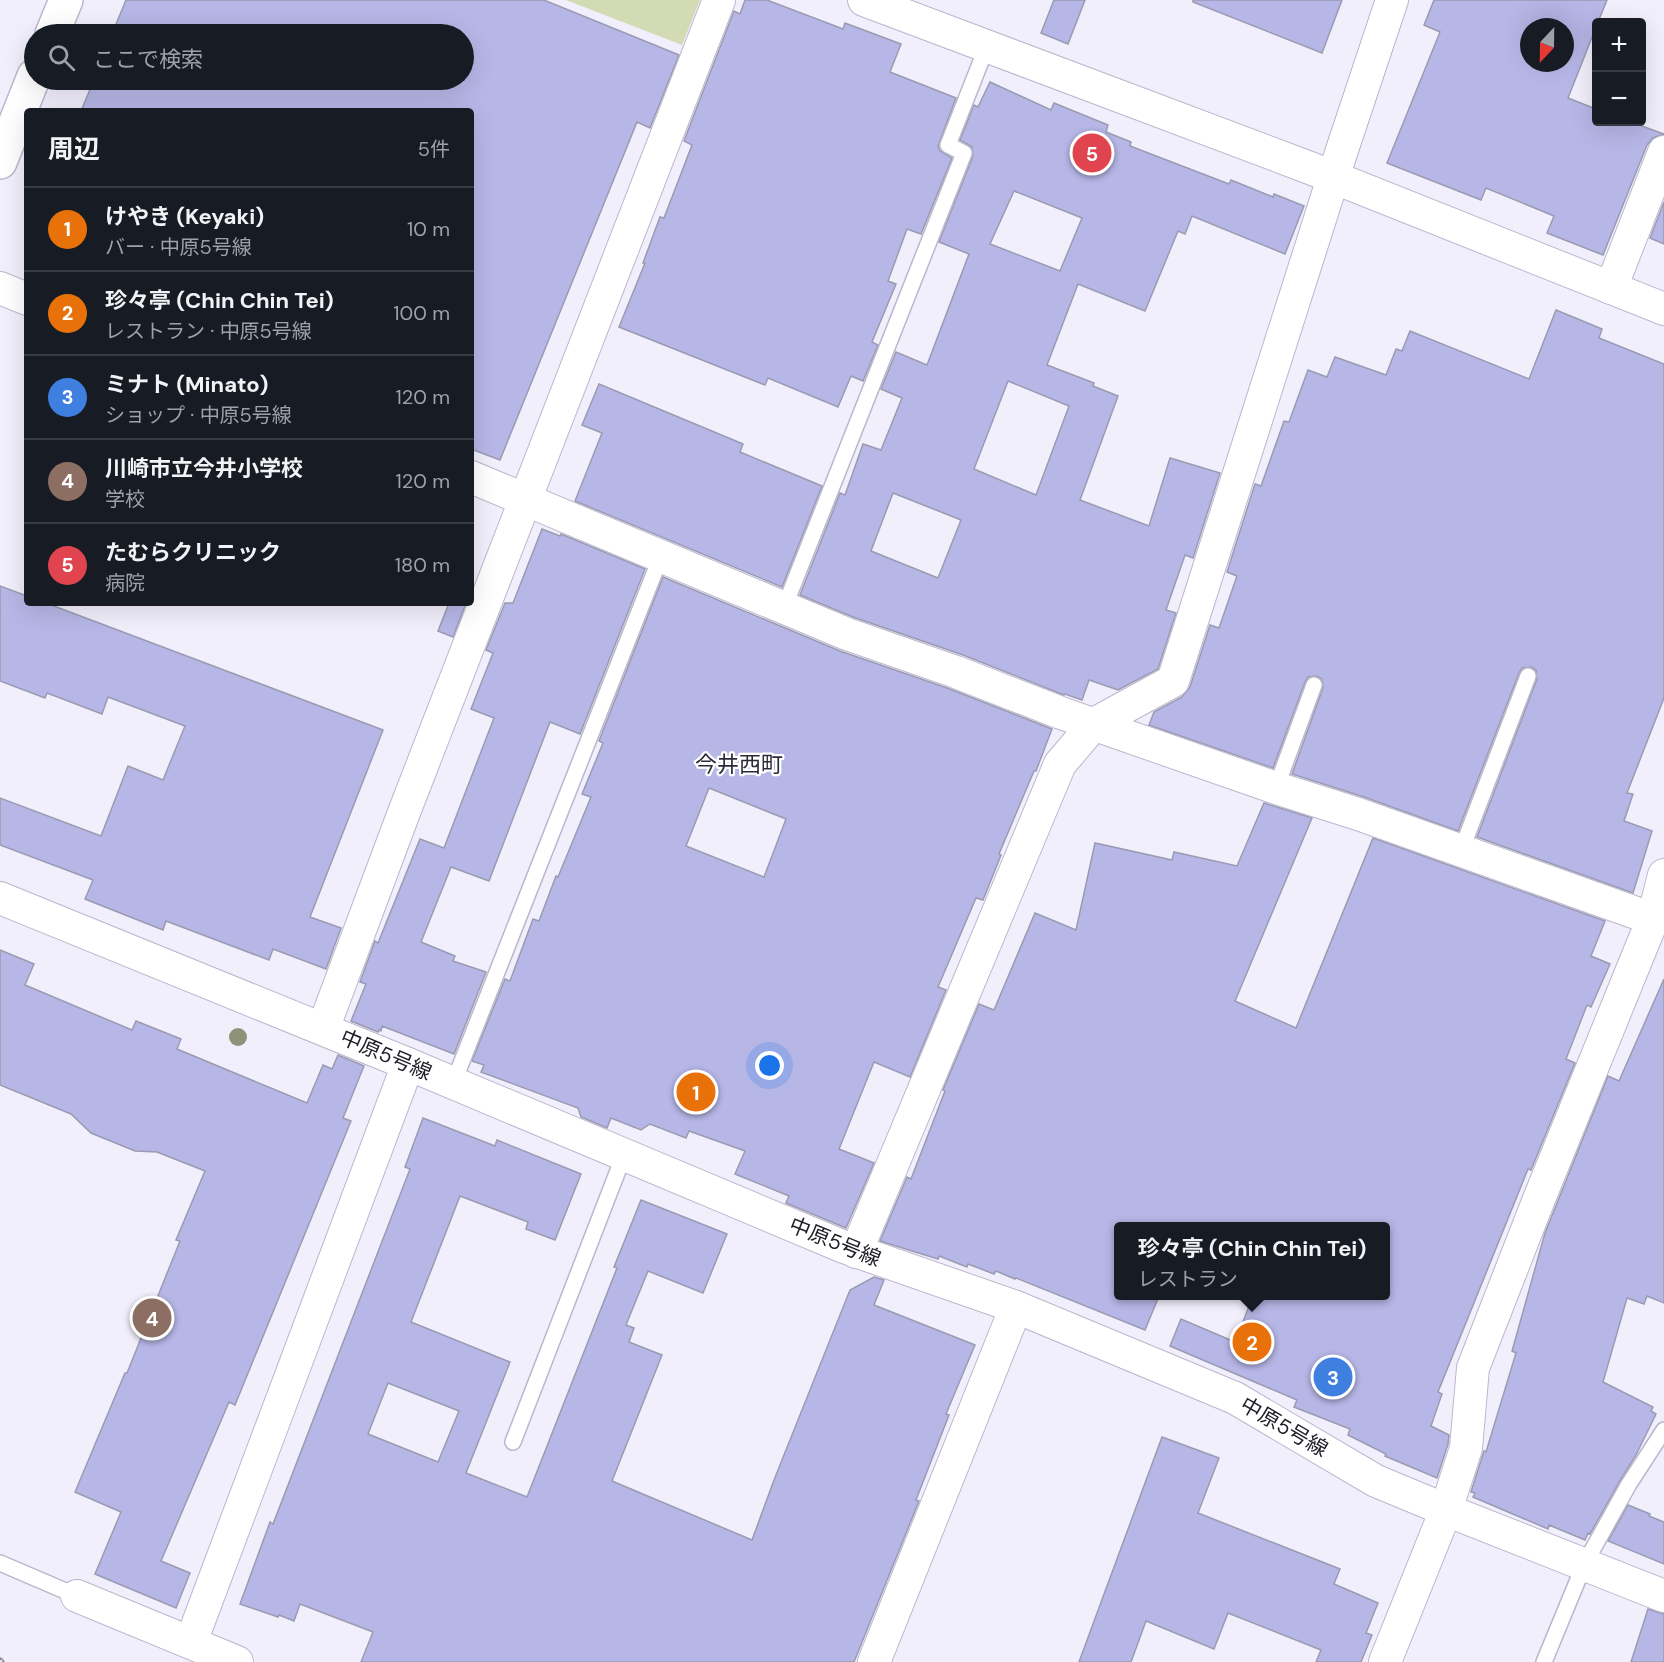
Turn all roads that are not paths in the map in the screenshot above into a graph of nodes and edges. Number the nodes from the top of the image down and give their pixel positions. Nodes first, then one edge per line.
1 (66, 0) edge
2 (719, 0) edge
3 (864, 0) edge
4 (1392, 0) edge
5 (56, 24) edge
6 (987, 46) junction
7 (28, 90) edge
8 (1664, 152) edge
9 (0, 162) edge
10 (1333, 178) junction
11 (0, 288) edge
12 (1611, 288) junction
13 (24, 298) edge
14 (1664, 309) edge
15 (474, 478) edge
16 (524, 499) junction
17 (661, 556) junction
18 (784, 608) junction
19 (1528, 676) dead end
20 (1314, 685) dead end
21 (1094, 724) junction
22 (1276, 788) junction
23 (1461, 851) junction
24 (1664, 875) edge
25 (0, 898) edge
26 (1653, 919) junction
27 (1653, 953) edge
28 (323, 1029) junction
29 (408, 1064) junction
30 (453, 1084) junction
31 (624, 1155) junction
32 (856, 1252) junction
33 (1016, 1307) junction
34 (1664, 1430) edge
35 (513, 1442) dead end
36 (1446, 1510) junction
37 (0, 1563) edge
38 (1584, 1565) junction
39 (77, 1596) joint
40 (1664, 1596) edge
41 (191, 1642) junction
42 (237, 1662) edge
43 (874, 1662) edge
44 (1385, 1662) edge
45 (1544, 1662) edge

1 - 5 street
2 - 16 street
3 - 6 street
4 - 10 street
6 - 10 street
6 - 18 lane
7 - 9 street
8 - 12 street
10 - 12 street
10 - 21 street
11 - 13 street
12 - 14 street
15 - 16 street
16 - 17 street
16 - 28 street
17 - 18 street
17 - 30 lane
18 - 21 street
19 - 23 lane
20 - 22 lane
21 - 22 street
21 - 32 street
22 - 23 street
23 - 26 street
24 - 26 street
25 - 28 street, 中原5号線
26 - 27 street
27 - 36 street
28 - 29 street, 中原5号線
29 - 30 street, 中原5号線
29 - 41 street
30 - 31 street, 中原5号線
31 - 32 street, 中原5号線
31 - 35 lane
32 - 33 street, 中原5号線
33 - 36 street, 中原5号線
33 - 43 street
34 - 38 lane
36 - 38 street, 中原5号線
36 - 44 street
37 - 39 lane
38 - 40 street, 中原5号線
38 - 45 lane
39 - 41 street
41 - 42 street

